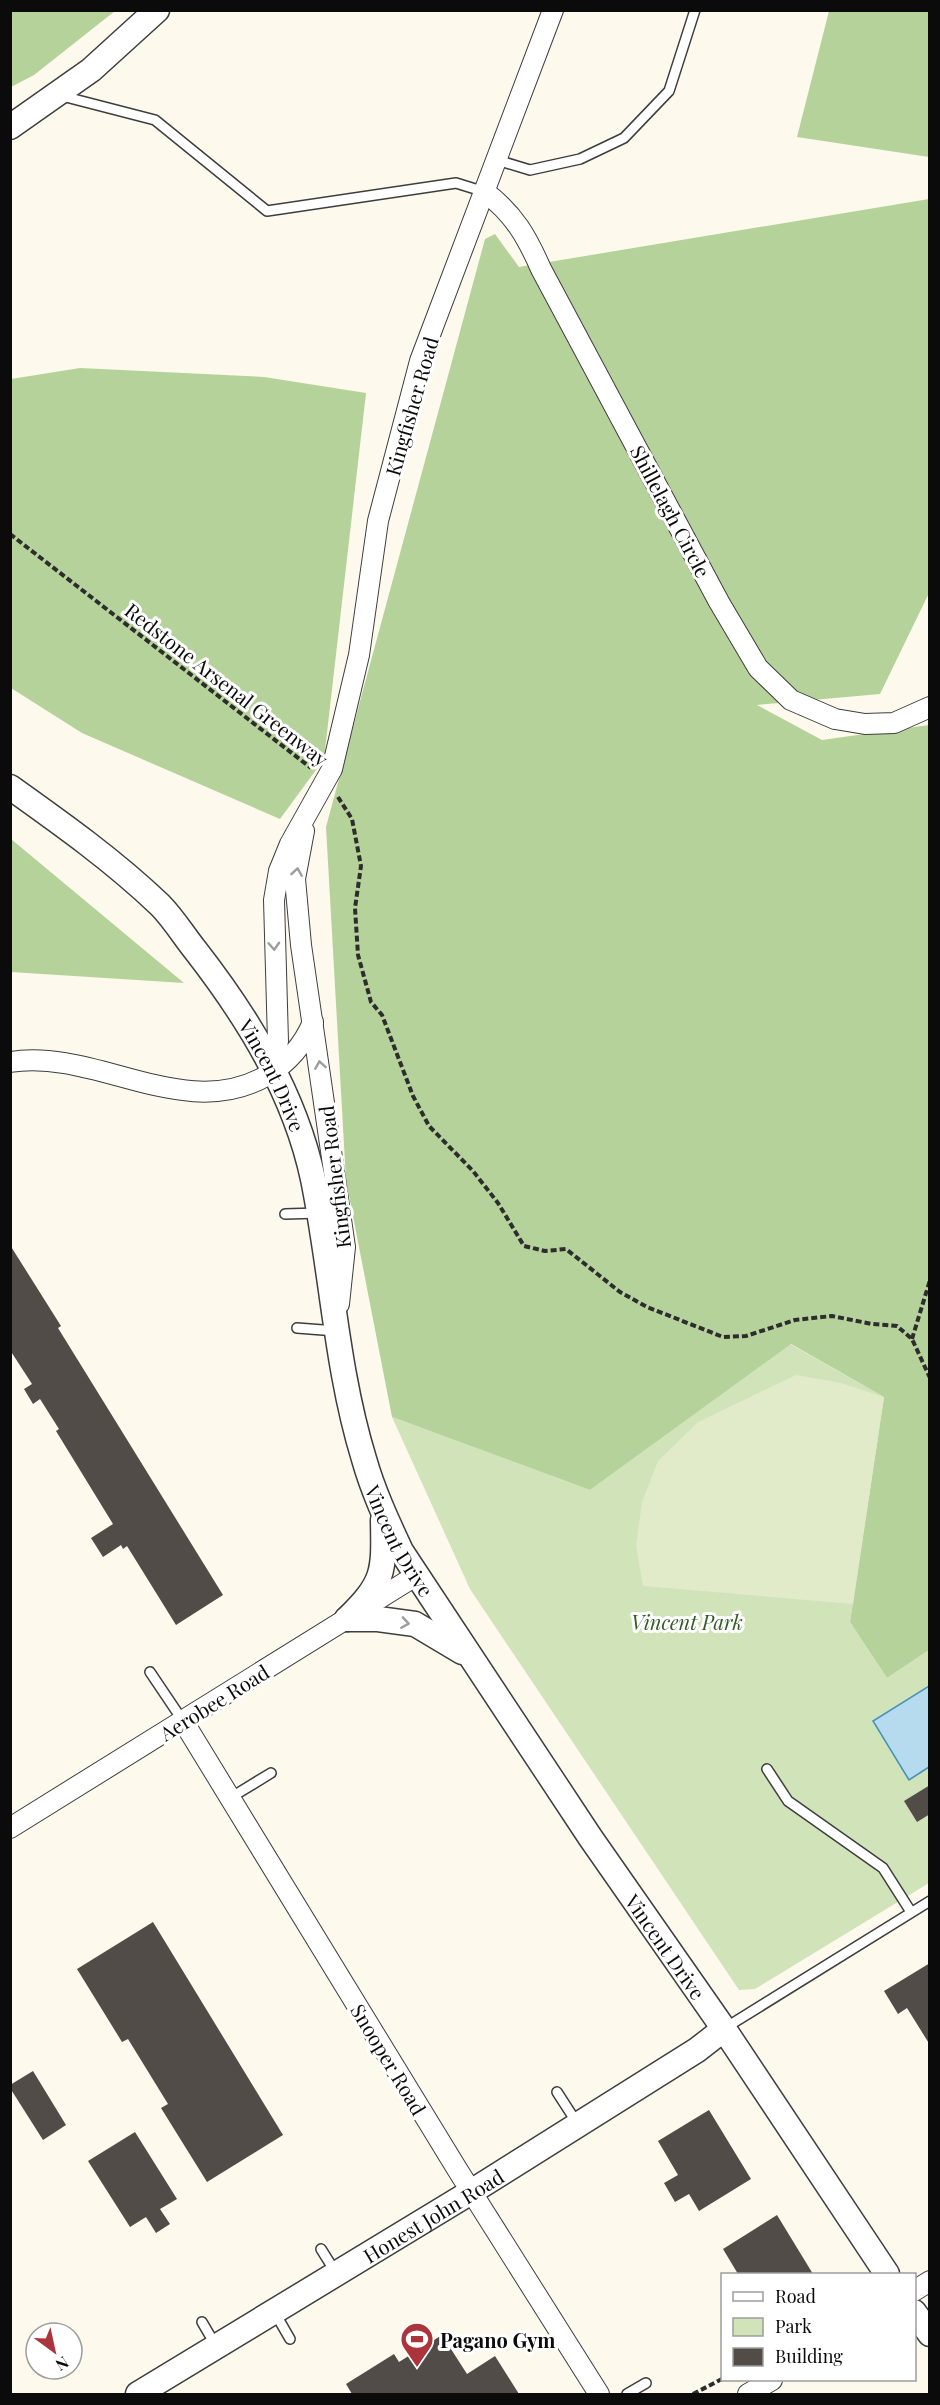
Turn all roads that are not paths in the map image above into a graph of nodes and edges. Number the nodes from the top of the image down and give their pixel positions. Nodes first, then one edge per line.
1 (157, 10) edge
2 (553, 10) edge
3 (694, 10) edge
4 (57, 95) junction
5 (10, 127) edge
6 (497, 160) junction
7 (485, 192) junction
8 (930, 707) edge
9 (10, 787) edge
10 (308, 811) junction
11 (313, 1022) junction
12 (10, 1062) edge
13 (273, 1072) junction
14 (318, 1213) junction
15 (285, 1214) dead end
16 (297, 1328) dead end
17 (336, 1331) junction
18 (383, 1513) junction
19 (417, 1575) junction
20 (346, 1619) junction
21 (469, 1655) junction
22 (150, 1672) dead end
23 (183, 1721) junction
24 (767, 1769) dead end
25 (272, 1773) dead end
26 (230, 1798) junction
27 (10, 1828) edge
28 (930, 1901) edge
29 (911, 1912) junction
30 (724, 2029) junction
31 (558, 2092) dead end
32 (578, 2125) junction
33 (471, 2192) junction
34 (321, 2249) dead end
35 (336, 2273) junction
36 (886, 2273) edge
37 (930, 2281) edge
38 (916, 2290) edge
39 (273, 2311) junction
40 (916, 2313) edge
41 (202, 2322) dead end
42 (930, 2334) edge
43 (290, 2339) dead end
44 (217, 2346) junction
45 (769, 2381) edge
46 (646, 2382) dead end
47 (138, 2394) edge
48 (598, 2394) edge
49 (627, 2394) edge
50 (748, 2394) edge

1 - 4 street
2 - 6 street, Kingfisher Road
3 - 6 lane
4 - 5 street
4 - 7 lane
6 - 7 street, Kingfisher Road
7 - 8 street, Shillelagh Circle
7 - 10 street, Kingfisher Road
9 - 13 street, Vincent Drive
11 -> 10 street, Kingfisher Road
10 -> 13 street, Kingfisher Road
11 - 13 street
17 -> 11 street, Kingfisher Road
12 - 13 street
13 - 14 street, Vincent Drive
14 - 15 lane
14 - 17 street, Vincent Drive
16 - 17 lane
17 - 18 street, Vincent Drive
18 - 19 street, Vincent Drive
18 - 20 street
19 - 20 street, Aerobee Road
19 - 21 street, Vincent Drive
20 -> 21 street
20 - 23 street, Aerobee Road
21 - 30 street, Vincent Drive
22 - 23 lane
23 - 26 street, Snooper Road
23 - 27 street, Aerobee Road
24 - 29 lane
25 - 26 lane
26 - 33 street, Snooper Road
28 - 29 lane
29 - 30 lane
30 - 32 street, Honest John Road
30 - 36 street, Vincent Drive
31 - 32 lane
32 - 33 street, Honest John Road
33 - 35 street, Honest John Road
33 - 48 street, Snooper Road
34 - 35 lane
35 - 39 street, Honest John Road
37 - 38 street
39 - 43 lane
39 - 44 street, Honest John Road
40 - 42 street
41 - 44 lane
44 - 47 street, Honest John Road
45 - 50 street
46 - 49 lane

